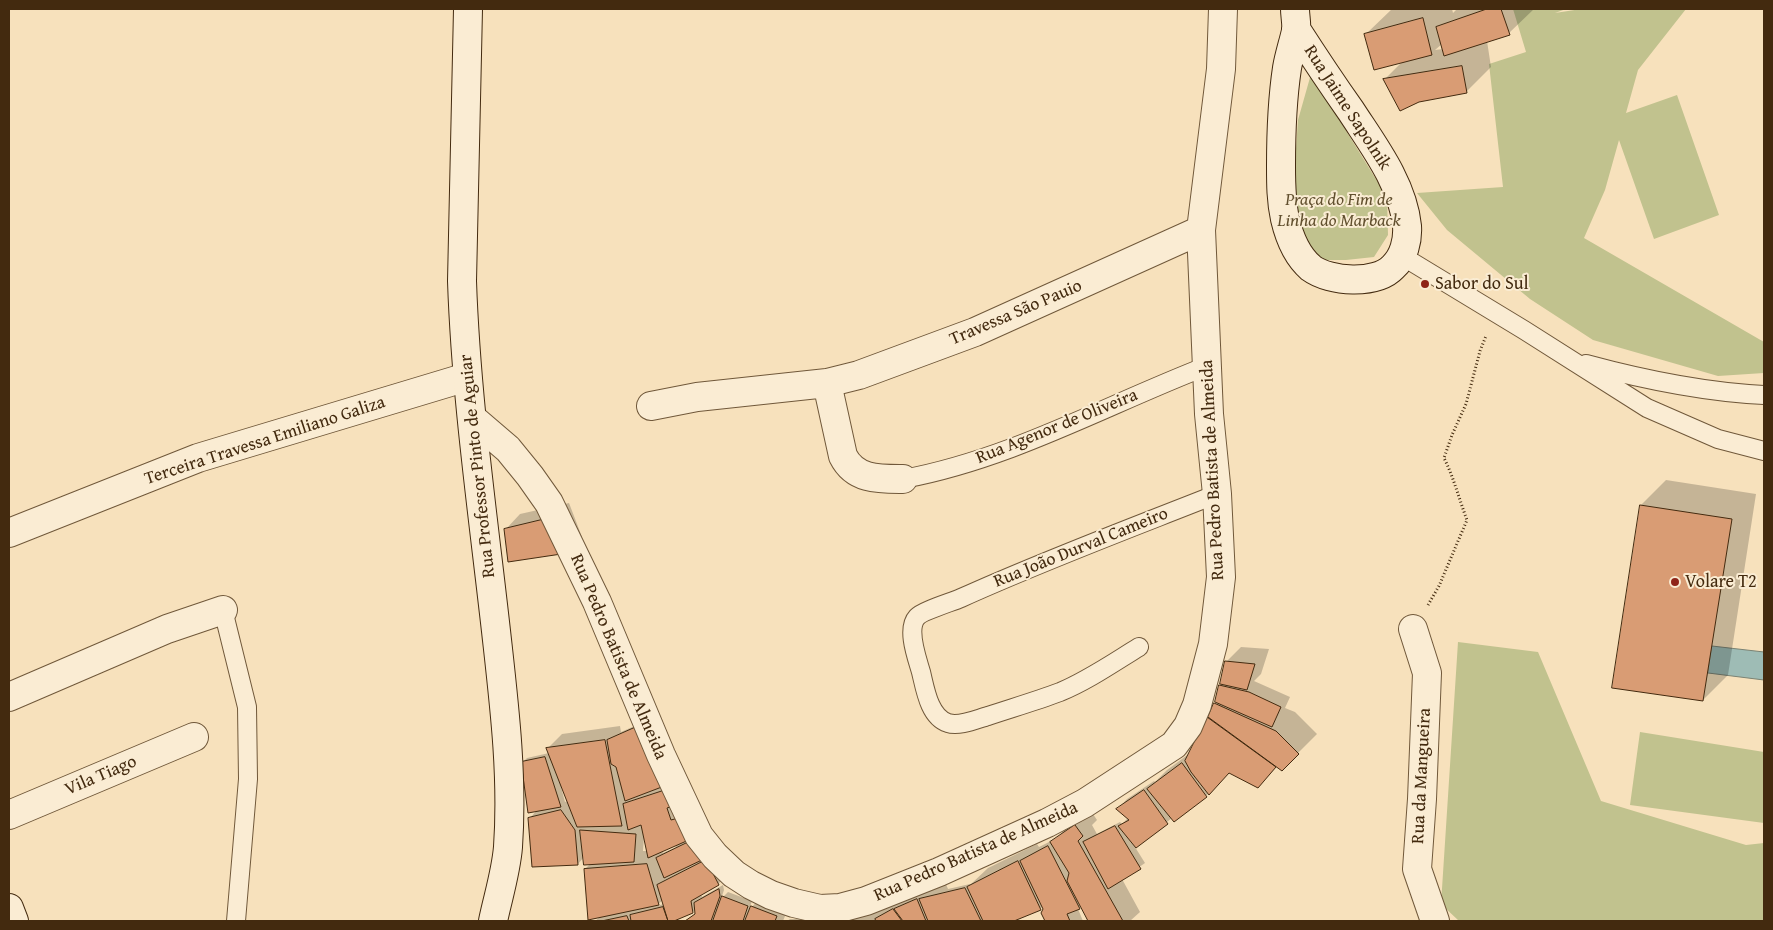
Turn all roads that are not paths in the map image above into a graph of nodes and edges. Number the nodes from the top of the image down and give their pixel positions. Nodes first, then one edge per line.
1 (468, 9) edge
2 (1223, 9) edge
3 (1296, 19) edge
4 (1200, 230) junction
5 (1402, 256) junction
6 (1569, 360) junction
7 (1207, 366) junction
8 (467, 377) junction
9 (827, 383) junction
10 (1764, 395) edge
11 (651, 406) dead end
12 (473, 419) junction
13 (1764, 451) edge
14 (903, 479) joint
15 (1217, 494) junction
16 (9, 533) edge
17 (223, 610) joint
18 (1413, 629) dead end
19 (1139, 647) dead end
20 (9, 696) edge
21 (194, 737) dead end
22 (9, 815) edge
23 (9, 908) edge
24 (14, 921) edge
25 (236, 921) edge
26 (493, 921) edge
27 (1435, 921) edge

1 - 8 street, Rua Professor Pinto de Aguiar
2 - 4 street, Rua Pedro Batista de Almeida
3 - 5 street, Rua Jaime Sapolnik
3 - 5 street, Rua Jaime Sapolnik
4 - 7 street, Rua Pedro Batista de Almeida
4 - 9 street, Travessa São Pauio
5 - 6 lane
6 - 10 lane
6 - 13 lane
7 - 14 lane, Rua Agenor de Oliveira
7 - 15 street, Rua Pedro Batista de Almeida
8 - 12 street, Rua Professor Pinto de Aguiar
8 - 16 street, Terceira Travessa Emiliano Galiza
9 - 11 street
9 - 14 street
12 - 15 street, Rua Pedro Batista de Almeida
12 - 26 street, Rua Professor Pinto de Aguiar
15 - 19 lane, Rua João Durval Cameiro
17 - 20 street
17 - 25 lane
18 - 27 street, Rua da Mangueira
21 - 22 street, Vila Tiago
23 - 24 street

